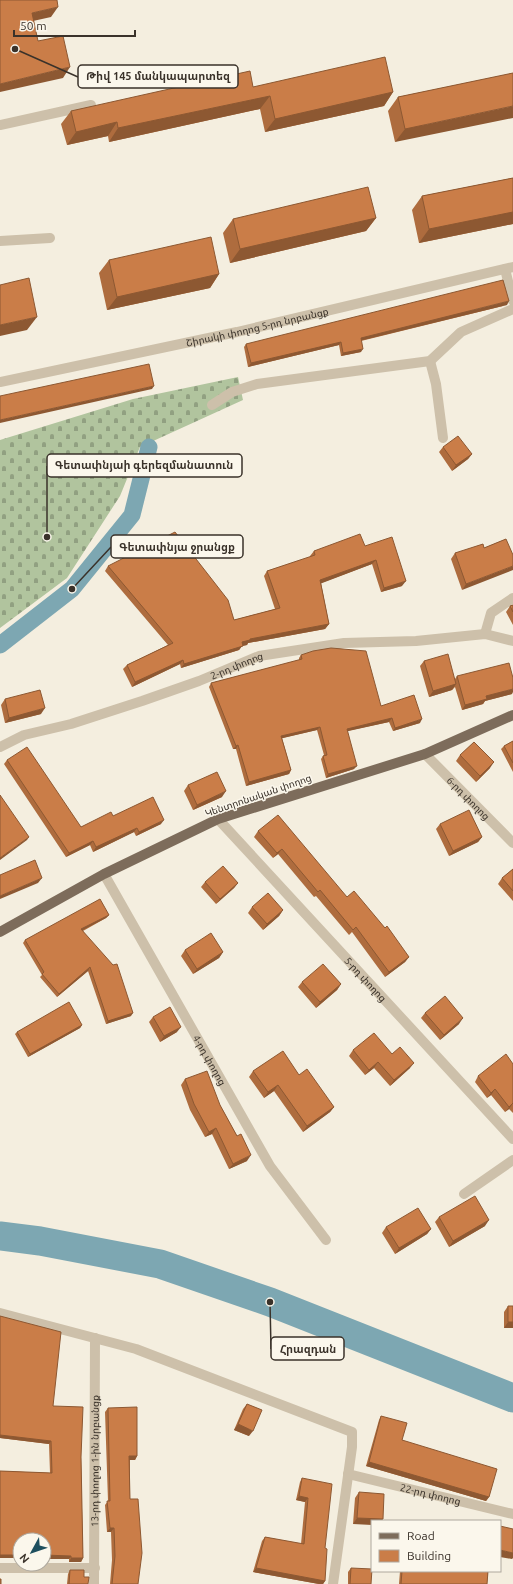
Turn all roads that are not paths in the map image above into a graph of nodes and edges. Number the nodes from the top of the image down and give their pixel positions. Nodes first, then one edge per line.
1 (91, 105) edge
2 (0, 125) edge
3 (50, 238) dead end
4 (0, 241) edge
5 (509, 268) edge
6 (513, 301) edge
7 (513, 309) edge
8 (430, 361) junction
9 (0, 382) edge
10 (212, 405) dead end
11 (442, 438) dead end
12 (513, 598) edge
13 (485, 634) junction
14 (513, 641) edge
15 (513, 715) edge
16 (0, 747) edge
17 (425, 754) junction
18 (218, 819) junction
19 (513, 843) edge
20 (104, 874) junction
21 (0, 932) edge
22 (513, 1139) edge
23 (513, 1160) edge
24 (464, 1194) dead end
25 (326, 1240) dead end
26 (0, 1313) edge
27 (95, 1338) junction
28 (348, 1474) junction
29 (513, 1514) edge
30 (0, 1568) edge
31 (95, 1568) junction
32 (94, 1584) edge
33 (333, 1584) edge

1 - 2 street
3 - 4 street
5 - 6 street
5 - 9 street, Շիրակի փողոց 5-րդ նրբանցք
7 - 8 street
8 - 10 street
8 - 11 street
12 - 13 street
13 - 14 street, 2-րդ փողոց
13 - 16 street, 2-րդ փողոց
15 - 17 main road, Կենտրոնական փողոց
17 - 18 main road, Կենտրոնական փողոց
17 - 19 street, 6-րդ փողոց
18 - 20 main road, Կենտրոնական փողոց
18 - 22 street, 5-րդ փողոց
20 - 21 main road, Կենտրոնական փողոց
20 - 25 street, 4-րդ փողոց
23 - 24 street
26 - 27 street
27 - 28 street
27 - 31 street, 13-րդ փողոց 1-ին նրբանցք
28 - 29 street, 22-րդ փողոց
28 - 33 street
30 - 31 street
31 - 32 street, 13-րդ փողոց 1-ին նրբանցք

